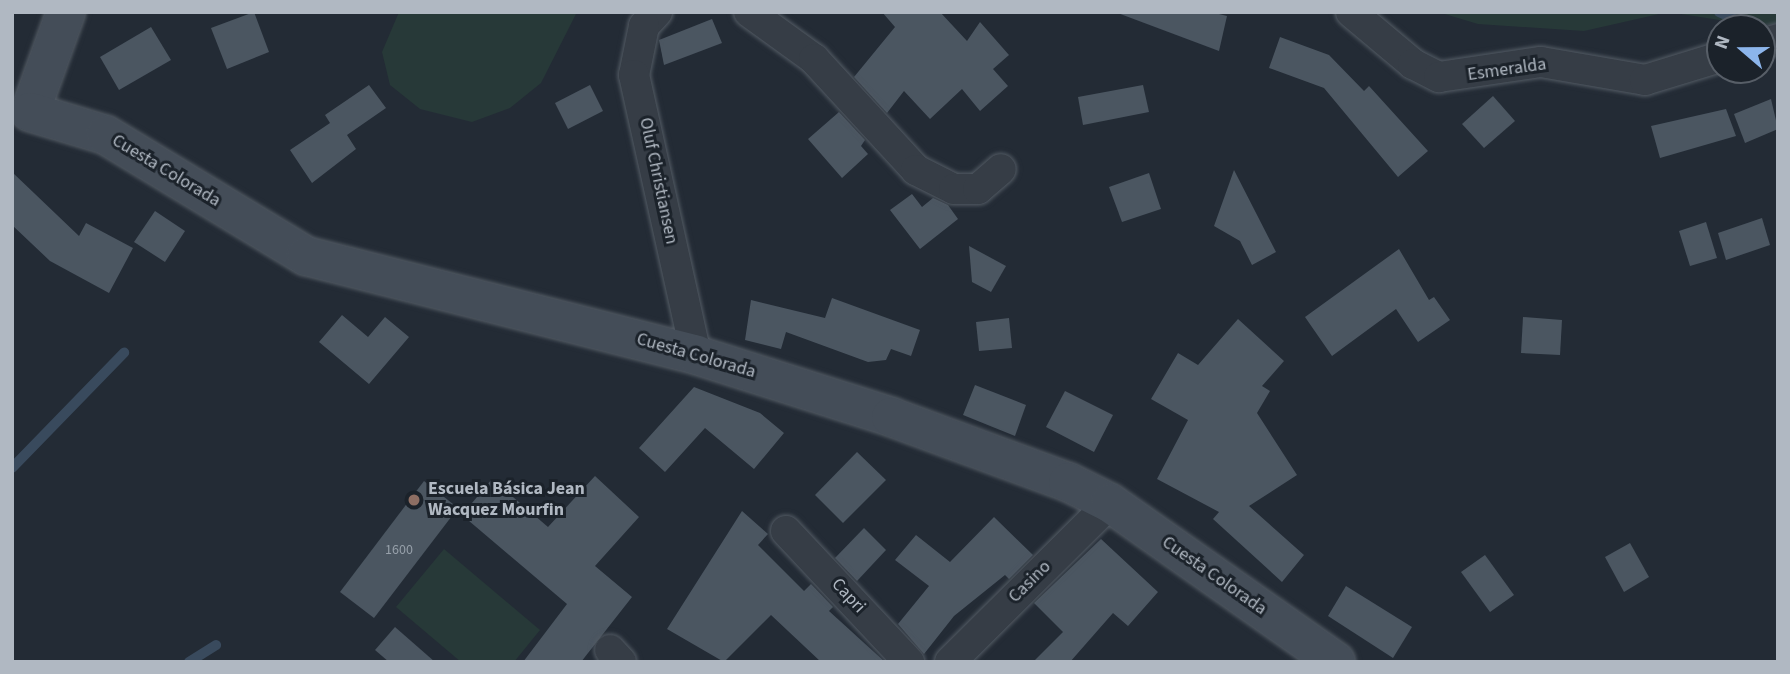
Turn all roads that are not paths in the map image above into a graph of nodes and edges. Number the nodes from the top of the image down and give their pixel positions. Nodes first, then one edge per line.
1 (66, 12) edge
2 (657, 12) edge
3 (749, 12) edge
4 (1351, 12) edge
5 (1706, 61) edge
6 (21, 110) edge
7 (1001, 169) dead end
8 (696, 355) junction
9 (1110, 503) junction
10 (786, 531) dead end
11 (909, 662) edge
12 (950, 662) edge
13 (1336, 662) edge

1 - 6 street
2 - 8 street, Oluf Christiansen
3 - 7 street
4 - 5 street, Esmeralda
6 - 8 street, Cuesta Colorada
8 - 9 street, Cuesta Colorada
9 - 12 street, Casino
9 - 13 street, Cuesta Colorada
10 - 11 street, Capri

